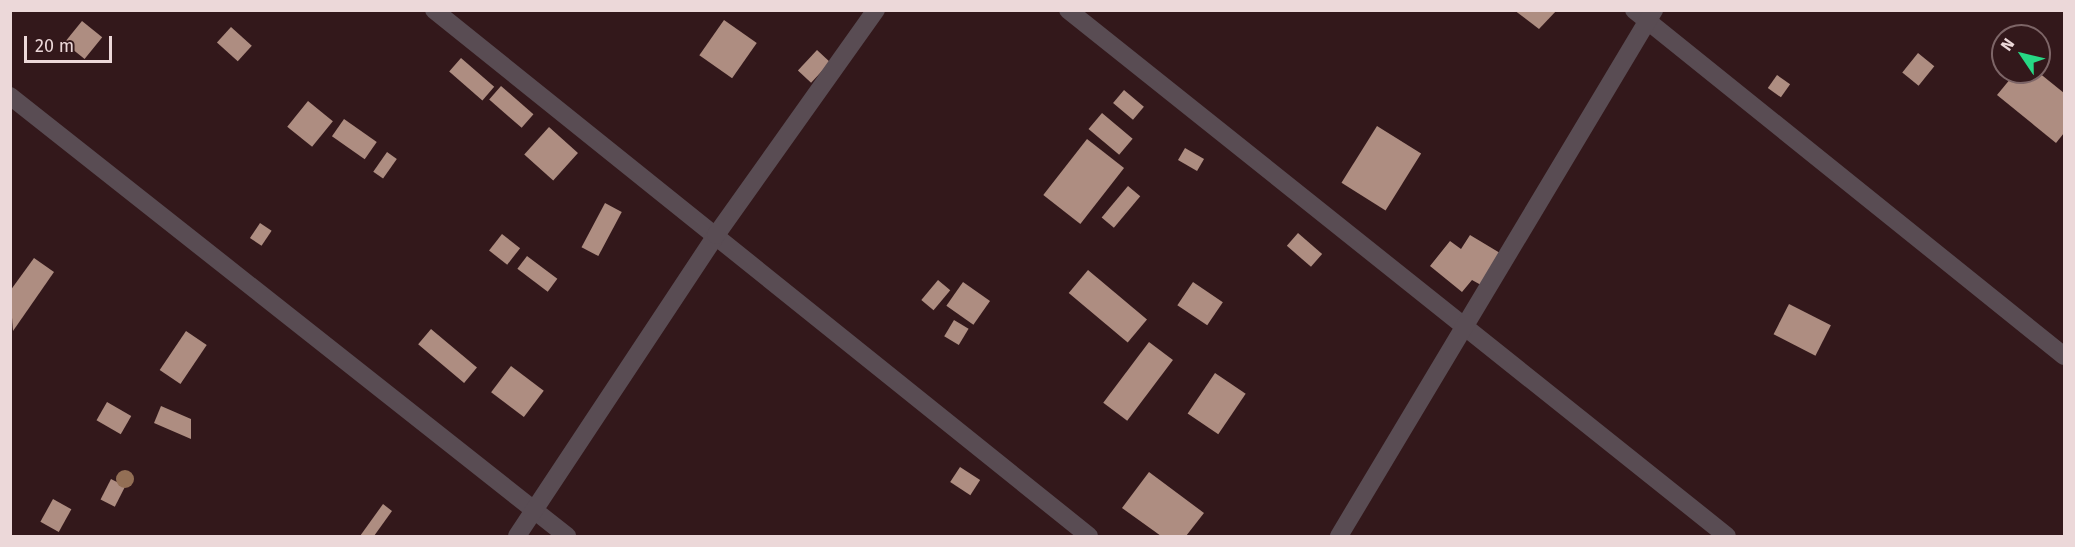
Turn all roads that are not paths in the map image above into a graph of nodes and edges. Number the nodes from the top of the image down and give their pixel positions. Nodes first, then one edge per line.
1 (434, 10) edge
2 (876, 10) edge
3 (1068, 10) edge
4 (1645, 14) edge
5 (10, 96) edge
6 (716, 235) junction
7 (1466, 328) junction
8 (2064, 356) edge
9 (535, 510) junction
10 (517, 537) edge
11 (567, 537) edge
12 (1089, 537) edge
13 (1339, 537) edge
14 (1727, 537) edge

1 - 6 street
2 - 6 street
3 - 7 street
4 - 7 street
4 - 8 street
5 - 9 street
6 - 9 street
6 - 12 street
7 - 13 street
7 - 14 street
9 - 10 street
9 - 11 street

